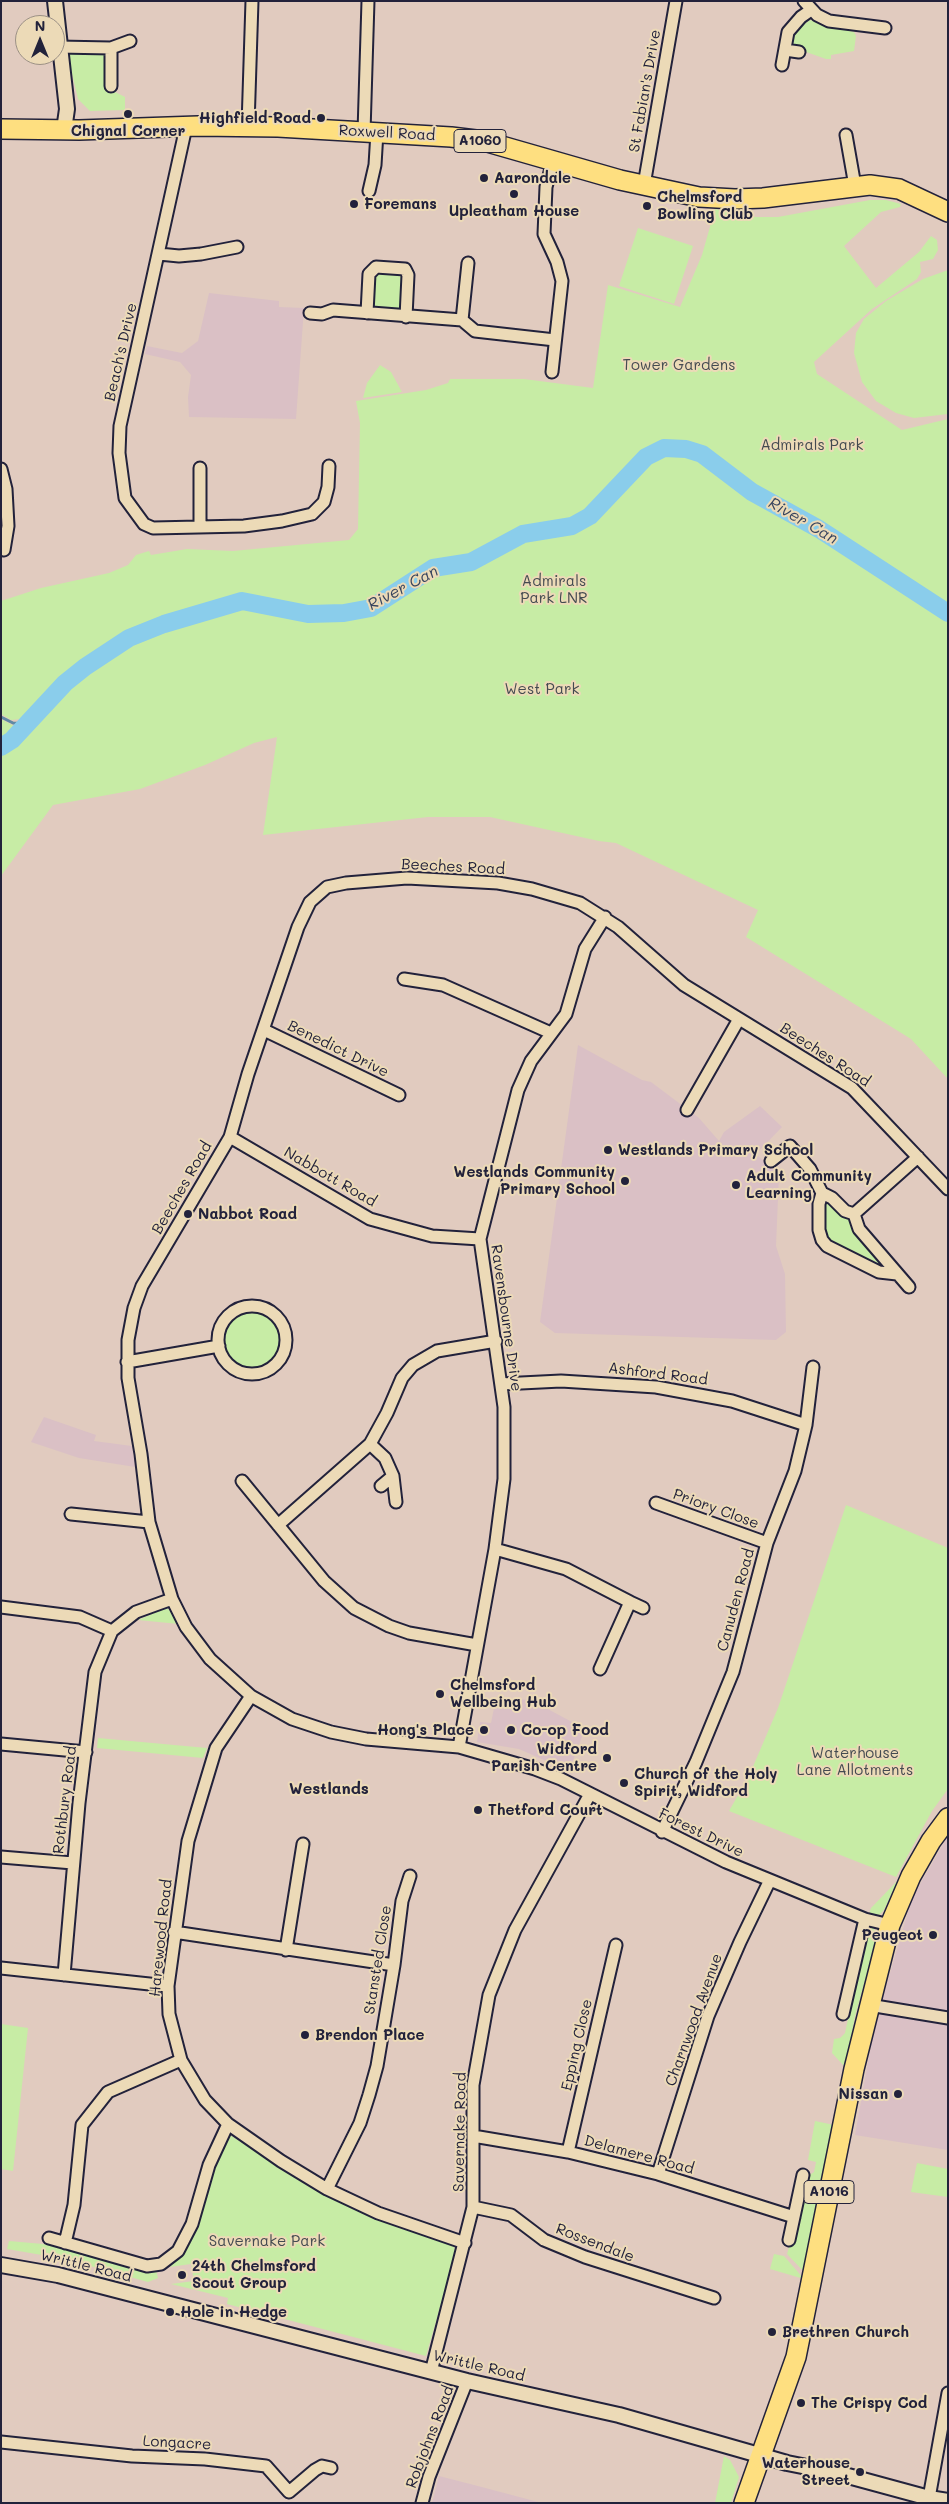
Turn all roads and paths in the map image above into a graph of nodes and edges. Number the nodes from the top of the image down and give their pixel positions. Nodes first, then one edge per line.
1 (55, 1) edge
2 (252, 1) edge
3 (368, 1) edge
4 (676, 1) edge
5 (808, 6) edge
6 (56, 15) edge
7 (885, 28) dead end
8 (130, 41) dead end
9 (65, 47) edge
10 (111, 48) junction
11 (785, 50) junction
12 (799, 52) dead end
13 (61, 65) edge
14 (782, 65) dead end
15 (111, 86) dead end
16 (248, 126) junction
17 (186, 127) junction
18 (1, 129) edge
19 (64, 130) junction
20 (371, 132) junction
21 (844, 142) dead end
22 (553, 161) junction
23 (644, 185) junction
24 (855, 186) junction
25 (369, 191) dead end
26 (948, 212) edge
27 (237, 247) dead end
28 (159, 254) junction
29 (468, 263) dead end
30 (367, 313) junction
31 (310, 314) dead end
32 (406, 317) junction
33 (462, 320) junction
34 (555, 340) junction
35 (552, 372) dead end
36 (329, 466) dead end
37 (200, 468) dead end
38 (1, 469) edge
39 (200, 527) junction
40 (4, 550) dead end
41 (605, 917) junction
42 (404, 979) dead end
43 (739, 1019) junction
44 (264, 1030) junction
45 (551, 1033) junction
46 (399, 1095) dead end
47 (687, 1110) dead end
48 (230, 1137) junction
49 (918, 1157) junction
50 (771, 1160) dead end
51 (948, 1189) edge
52 (822, 1193) junction
53 (854, 1214) junction
54 (480, 1239) junction
55 (897, 1274) junction
56 (909, 1287) dead end
57 (496, 1342) junction
58 (219, 1346) junction
59 (127, 1362) junction
60 (813, 1367) dead end
61 (502, 1384) junction
62 (806, 1425) junction
63 (370, 1444) junction
64 (393, 1476) junction
65 (242, 1481) dead end
66 (381, 1486) dead end
67 (396, 1502) dead end
68 (656, 1503) dead end
69 (71, 1514) dead end
70 (149, 1522) junction
71 (278, 1525) junction
72 (767, 1543) junction
73 (495, 1549) junction
74 (172, 1599) junction
75 (630, 1602) junction
76 (1, 1607) edge
77 (643, 1608) dead end
78 (112, 1630) junction
79 (477, 1645) junction
80 (600, 1669) dead end
81 (252, 1696) junction
82 (1, 1744) edge
83 (459, 1746) junction
84 (86, 1752) junction
85 (590, 1794) junction
86 (948, 1818) edge
87 (662, 1832) junction
88 (303, 1844) dead end
89 (1, 1857) edge
90 (72, 1863) junction
91 (410, 1876) dead end
92 (769, 1882) junction
93 (865, 1918) junction
94 (890, 1925) junction
95 (174, 1932) junction
96 (616, 1945) dead end
97 (286, 1950) junction
98 (394, 1965) junction
99 (1, 1968) edge
100 (64, 1975) junction
101 (168, 1986) junction
102 (869, 2005) junction
103 (843, 2014) dead end
104 (948, 2018) edge
105 (181, 2060) junction
106 (228, 2124) junction
107 (473, 2136) junction
108 (568, 2152) junction
109 (658, 2174) junction
110 (803, 2175) dead end
111 (327, 2189) junction
112 (473, 2201) junction
113 (794, 2217) junction
114 (49, 2238) dead end
115 (789, 2240) dead end
116 (66, 2243) junction
117 (465, 2243) junction
118 (1, 2265) edge
119 (714, 2298) dead end
120 (431, 2372) junction
121 (467, 2381) junction
122 (948, 2393) edge
123 (1, 2442) edge
124 (759, 2456) junction
125 (331, 2468) dead end
126 (929, 2498) junction
127 (948, 2501) edge
128 (422, 2503) edge
129 (744, 2503) edge

1 - 6 street
2 - 16 street
3 - 20 street
4 - 23 street, St Fabian's Drive
5 - 7 street
5 - 11 street
8 - 10 street
9 - 10 street
10 - 15 street
11 - 12 street
11 - 14 street
13 - 19 street
16 - 17 main road, Roxwell Road / A1060
16 - 20 main road, Roxwell Road / A1060
17 - 19 main road, Roxwell Road / A1060
17 - 28 street, Beach's Drive
18 - 19 main road, Roxwell Road / A1060
20 - 22 main road, Roxwell Road / A1060
20 - 25 street
21 - 24 street
22 - 23 main road, Roxwell Road / A1060
22 - 34 street
23 - 24 main road, Roxwell Road / A1060
24 - 26 main road, Roxwell Road / A1060
27 - 28 street
28 - 39 street, Beach's Drive
29 - 33 street
30 - 31 street
30 - 32 street
30 - 32 street
32 - 33 street
33 - 34 street
34 - 35 street
36 - 39 street, Beach's Drive
37 - 39 street
38 - 40 street
41 - 43 street, Beeches Road
41 - 44 street, Beeches Road
41 - 45 street, Ravensbourne Drive
42 - 45 street
43 - 47 street
43 - 49 street, Beeches Road
44 - 46 street, Benedict Drive
44 - 48 street, Beeches Road
45 - 54 street, Ravensbourne Drive
48 - 54 street, Nabbott Road
48 - 59 street, Beeches Road
49 - 51 street, Beeches Road
49 - 53 street
50 - 52 street
52 - 53 street
52 - 55 street
53 - 55 street
54 - 57 street, Ravensbourne Drive
55 - 56 street
57 - 61 street, Ravensbourne Drive
57 - 63 street
58 - 58 street
58 - 59 street
59 - 70 street, Beeches Road
60 - 62 street, Canuden Road
61 - 62 street, Ashford Road
61 - 73 street, Ravensbourne Drive
62 - 72 street, Canuden Road
63 - 64 street
63 - 71 street
64 - 66 street
64 - 67 street
65 - 71 street
68 - 72 street, Priory Close
69 - 70 street
70 - 74 street, Forest Drive
71 - 79 street
72 - 87 street, Canuden Road
73 - 75 street
73 - 79 street, Ravensbourne Drive
74 - 78 street
74 - 81 street, Forest Drive
75 - 77 street
75 - 80 street
76 - 78 street
78 - 84 street, Rothbury Road
79 - 83 street, Ravensbourne Drive
81 - 83 street, Forest Drive
81 - 95 street, Harewood Road
82 - 84 street
83 - 85 street, Forest Drive
84 - 90 street, Rothbury Road
85 - 87 street, Forest Drive
85 - 107 street, Savernake Road
86 - 94 main road, A1016
87 - 92 street, Forest Drive
88 - 97 street
89 - 90 street
90 - 100 street, Rothbury Road
91 - 98 street, Stansted Close
92 - 93 street, Forest Drive
92 - 109 street, Charnwood Avenue
93 - 94 street, Forest Drive
93 - 103 street
94 - 102 main road, A1016
95 - 97 street
95 - 101 street, Harewood Road
96 - 108 street, Epping Close
97 - 98 street
98 - 111 street, Stansted Close
99 - 100 street
100 - 101 street
101 - 105 street, Harewood Road
102 - 104 street
102 - 124 main road, A1016
105 - 106 street, Harewood Road
105 - 116 street
106 - 111 street, Harewood Road
106 - 116 street
107 - 108 street, Delamere Road
107 - 112 street, Savernake Road
108 - 109 street, Delamere Road
109 - 113 street, Delamere Road
110 - 113 street
111 - 117 street, Harewood Road
112 - 117 street, Savernake Road
112 - 119 street, Rossendale
113 - 115 street
114 - 116 street
117 - 120 street, Savernake Road
118 - 120 street, Writtle Road
120 - 121 street, Writtle Road
121 - 124 street, Writtle Road
121 - 128 street, Robjohns Road
122 - 126 street
123 - 125 street, Longacre
124 - 126 street, Writtle Road
124 - 129 main road, A1016
126 - 127 street, Writtle Road

